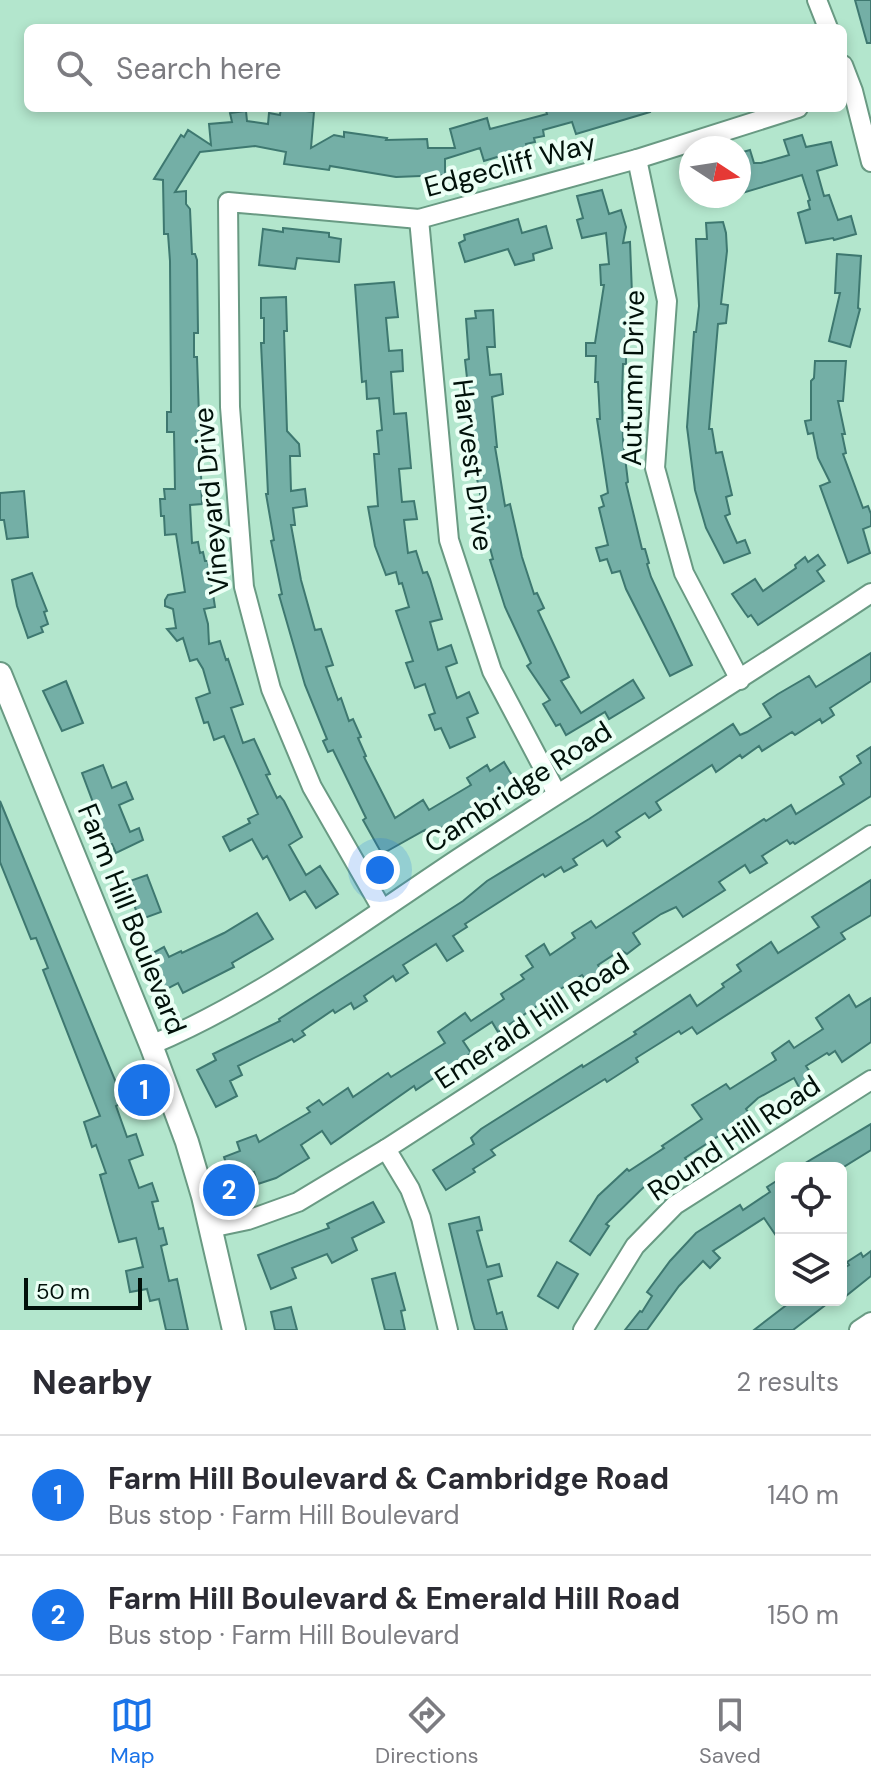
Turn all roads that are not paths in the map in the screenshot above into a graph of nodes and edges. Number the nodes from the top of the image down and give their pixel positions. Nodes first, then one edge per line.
1 (817, 0) edge
2 (826, 24) edge
3 (856, 90) edge
4 (785, 112) edge
5 (637, 159) junction
6 (871, 162) edge
7 (228, 202) joint
8 (419, 219) junction
9 (871, 593) edge
10 (0, 674) edge
11 (740, 680) junction
12 (557, 794) junction
13 (871, 835) edge
14 (382, 909) junction
15 (151, 1045) junction
16 (871, 1080) edge
17 (386, 1149) junction
18 (210, 1228) junction
19 (871, 1322) edge
20 (234, 1330) edge
21 (448, 1330) edge
22 (583, 1330) edge
23 (859, 1330) edge

1 - 2 street
3 - 6 street
4 - 5 street, Edgecliff Way
5 - 8 street, Edgecliff Way
5 - 11 street, Autumn Drive
7 - 8 street, Edgecliff Way
7 - 14 street, Vineyard Drive
8 - 12 street, Harvest Drive
9 - 11 street, Cambridge Road
10 - 15 main road, Farm Hill Boulevard
11 - 12 street, Cambridge Road
12 - 14 street, Cambridge Road
13 - 17 street, Emerald Hill Road
14 - 15 street, Cambridge Road
15 - 18 main road, Farm Hill Boulevard
16 - 22 street, Round Hill Road
17 - 18 street, Emerald Hill Road
17 - 21 street
18 - 20 main road, Farm Hill Boulevard
19 - 23 street

